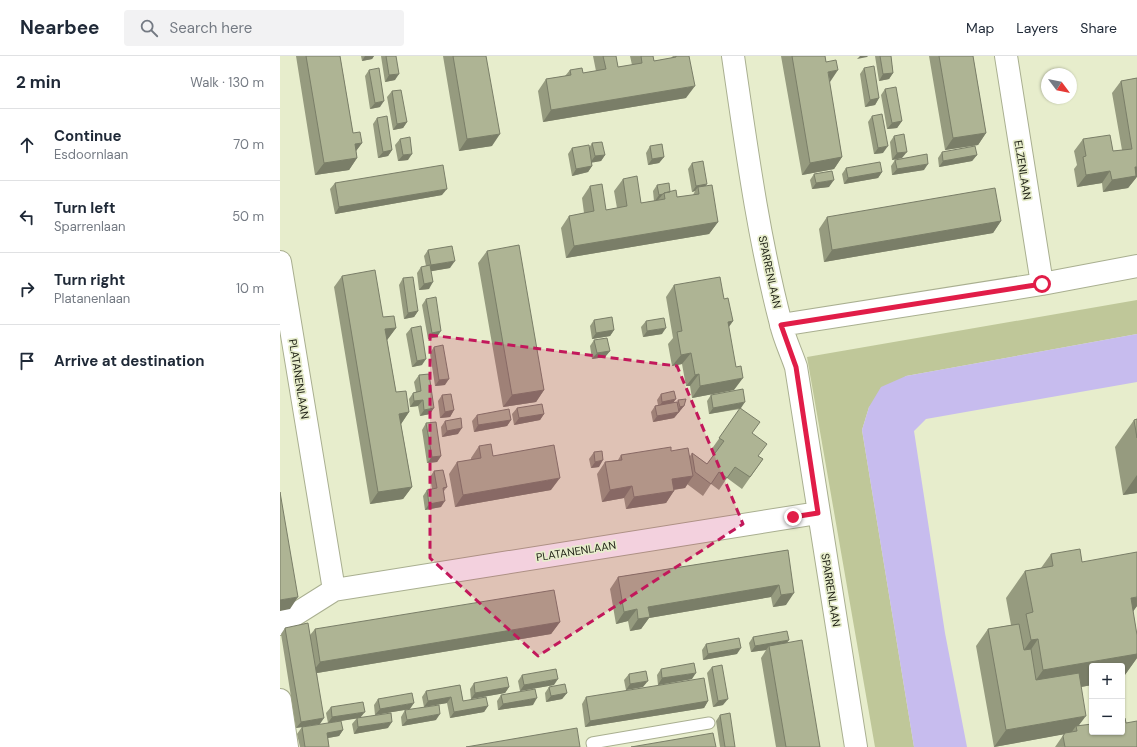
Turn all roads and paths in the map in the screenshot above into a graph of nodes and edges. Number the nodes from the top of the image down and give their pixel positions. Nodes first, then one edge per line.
1 (733, 56) edge
2 (1006, 56) edge
3 (280, 262) edge
4 (1137, 266) edge
5 (1042, 284) junction
6 (781, 325) junction
7 (818, 513) junction
8 (334, 590) junction
9 (280, 624) edge
10 (280, 700) edge
11 (709, 723) dead end
12 (287, 747) edge
13 (593, 747) edge
14 (856, 747) edge

1 - 6 street, SPARRENLAAN
2 - 5 street, ELZENLAAN
3 - 8 street, PLATANENLAAN
4 - 5 street
5 - 6 street
6 - 7 street, SPARRENLAAN
7 - 8 street, PLATANENLAAN
7 - 14 street, SPARRENLAAN
8 - 9 street, PLATANENLAAN
10 - 12 street
11 - 13 lane

